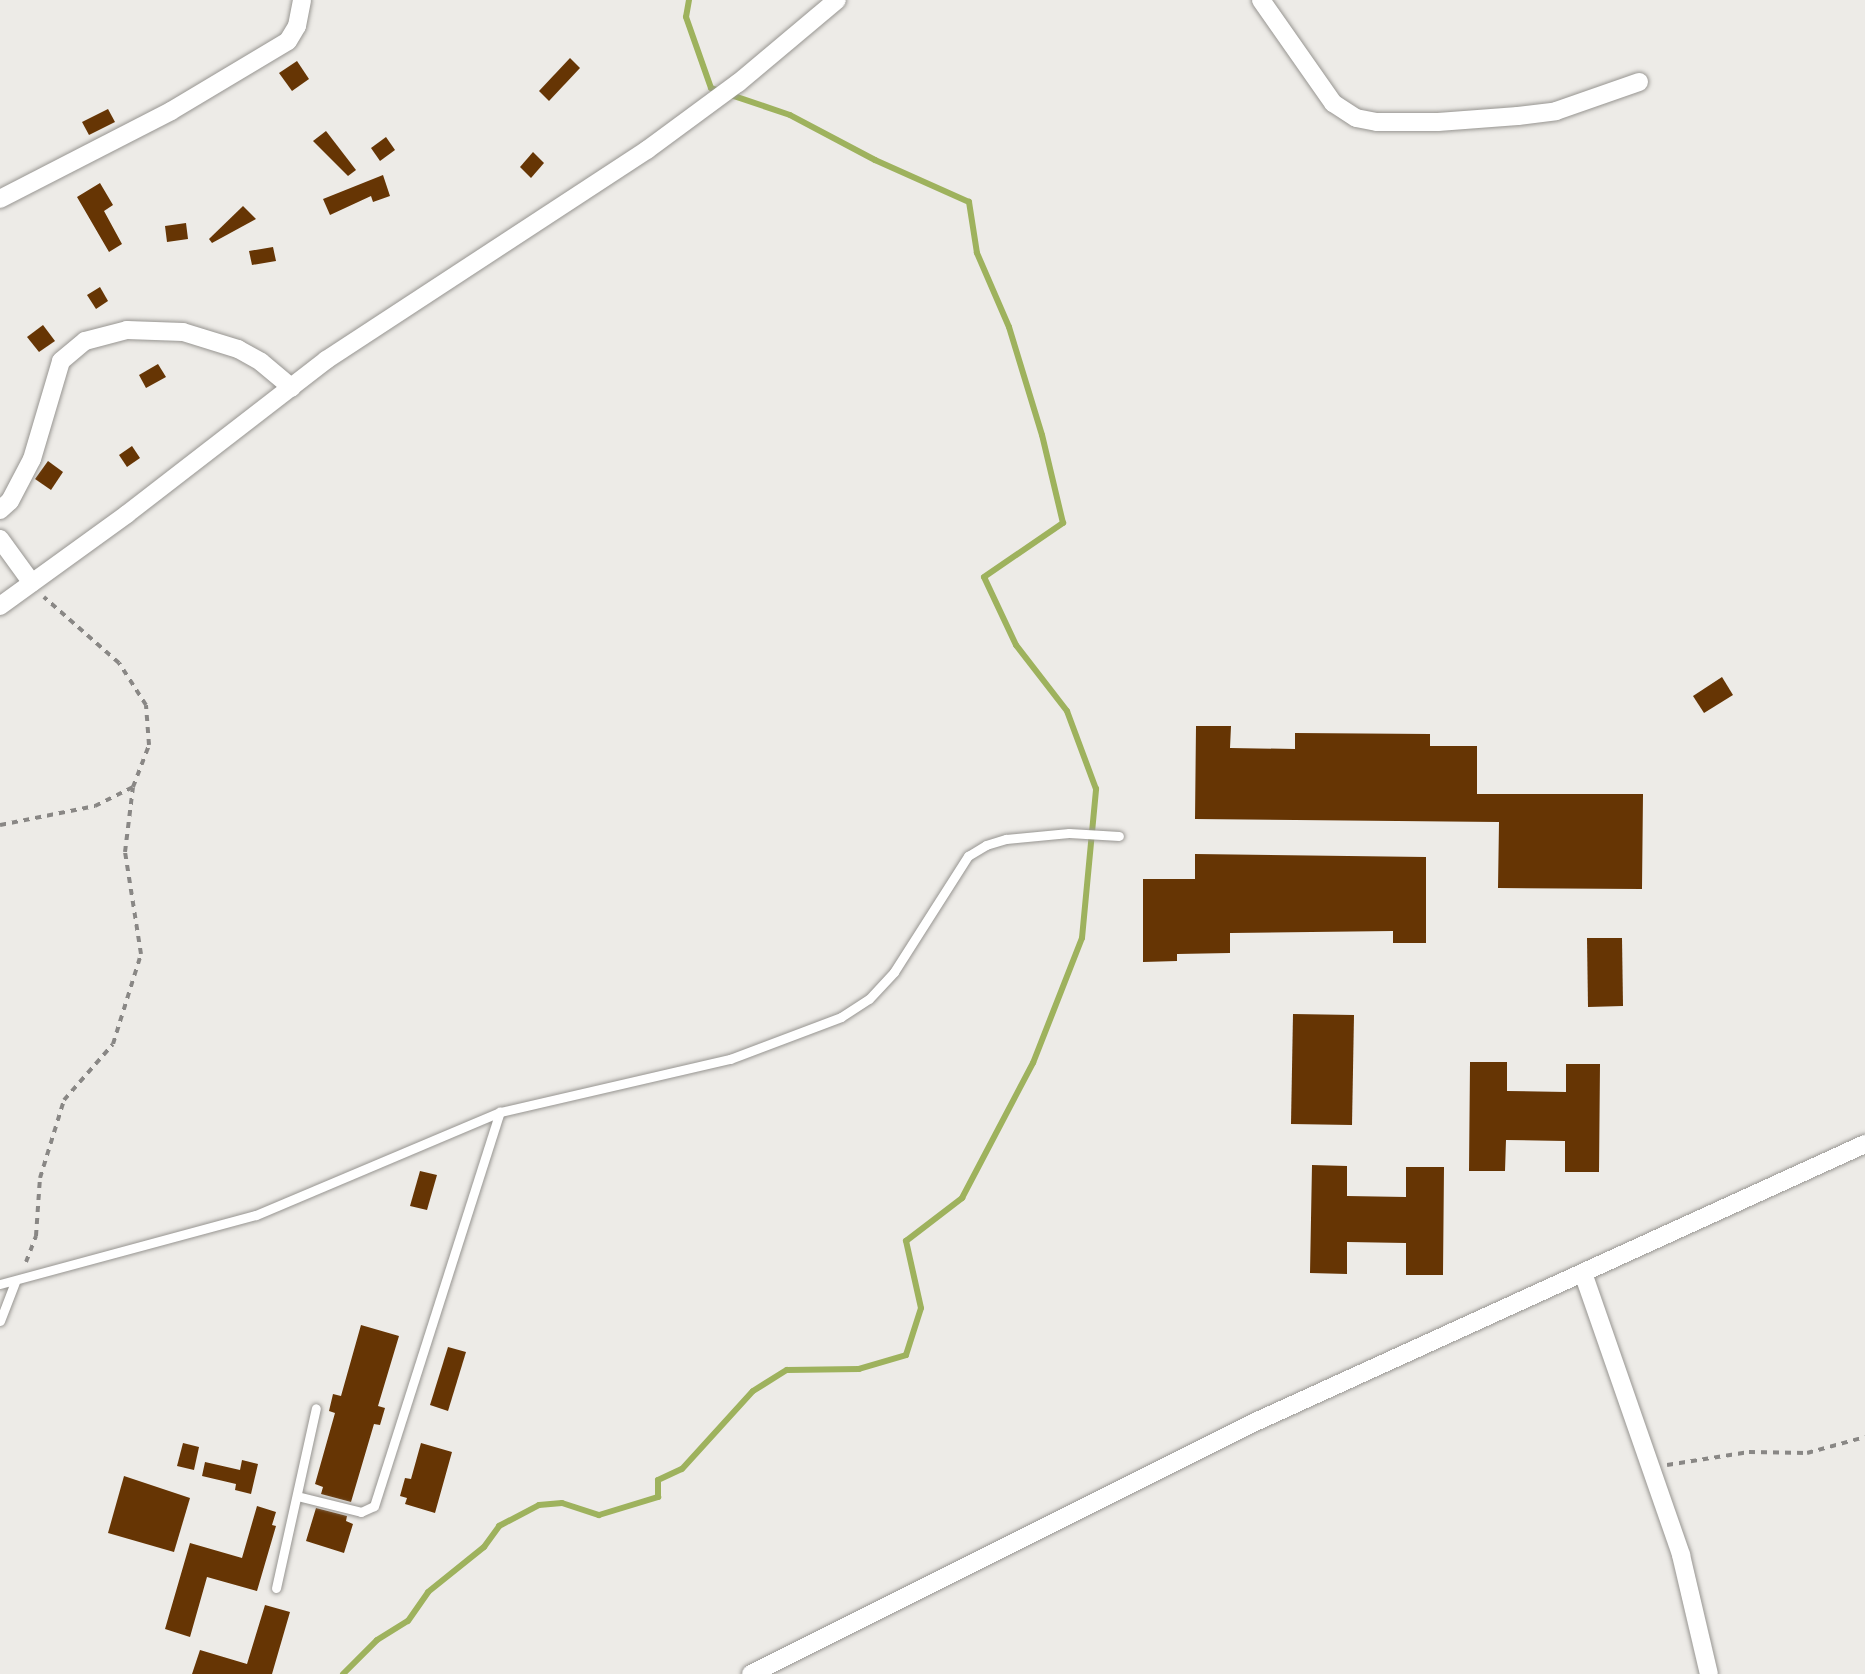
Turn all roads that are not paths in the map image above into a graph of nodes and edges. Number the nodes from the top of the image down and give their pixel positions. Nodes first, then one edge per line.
1 (302, 0) edge
2 (837, 0) edge
3 (1261, 0) edge
4 (1639, 82) dead end
5 (0, 199) edge
6 (292, 388) junction
7 (0, 510) edge
8 (0, 539) edge
9 (32, 583) junction
10 (0, 606) edge
11 (1119, 836) dead end
12 (500, 1112) junction
13 (1865, 1144) edge
14 (1583, 1273) junction
15 (15, 1282) junction
16 (0, 1284) edge
17 (0, 1321) edge
18 (316, 1408) dead end
19 (297, 1496) junction
20 (276, 1588) dead end
21 (751, 1674) edge
22 (1709, 1674) edge

1 - 5 street
2 - 6 street
3 - 4 street
6 - 7 street
6 - 9 street
8 - 9 street
9 - 10 street
11 - 12 lane
12 - 15 lane
12 - 19 lane
13 - 14 street
14 - 21 street
14 - 22 street
15 - 16 lane
15 - 17 lane
18 - 19 lane
19 - 20 lane

